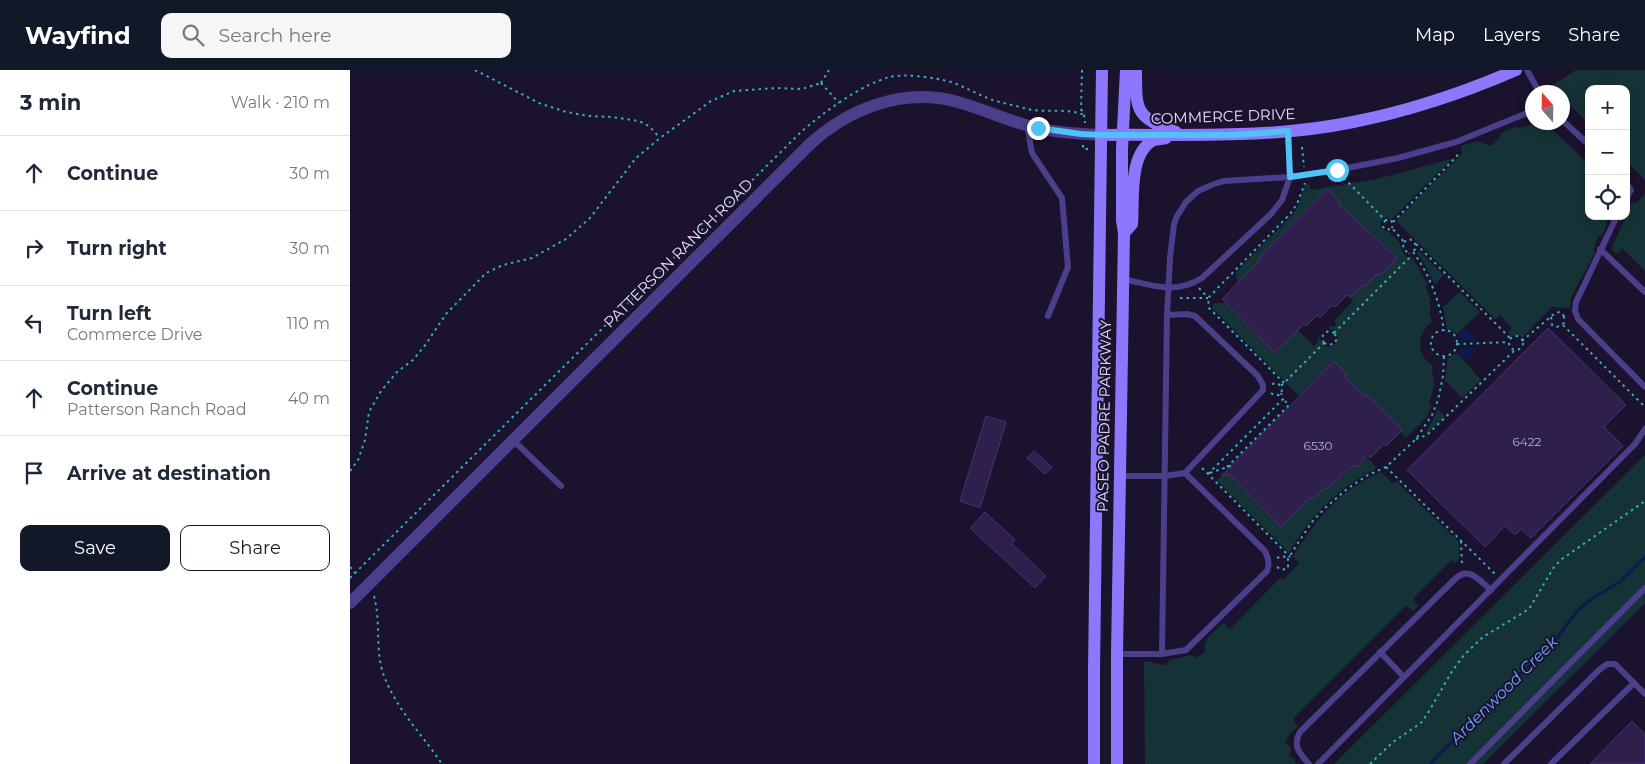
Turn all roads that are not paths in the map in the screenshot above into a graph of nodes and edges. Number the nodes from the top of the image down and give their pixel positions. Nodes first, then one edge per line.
1 (1102, 70) edge
2 (1126, 70) edge
3 (1136, 70) edge
4 (1516, 70) edge
5 (1527, 70) edge
6 (1535, 85) edge
7 (1525, 114) edge
8 (1027, 125) junction
9 (1570, 127) edge
10 (1288, 131) junction
11 (1102, 135) junction
12 (1122, 135) junction
13 (1186, 135) junction
14 (1585, 141) edge
15 (1290, 177) junction
16 (1615, 220) edge
17 (1124, 232) junction
18 (1600, 249) junction
19 (1123, 279) junction
20 (1168, 288) junction
21 (1645, 292) edge
22 (1167, 315) junction
23 (1048, 316) dead end
24 (1645, 387) edge
25 (1645, 429) edge
26 (514, 441) junction
27 (1185, 474) junction
28 (1119, 476) junction
29 (1164, 476) junction
30 (561, 486) dead end
31 (1645, 588) edge
32 (1491, 590) junction
33 (350, 603) edge
34 (1380, 652) junction
35 (1117, 654) junction
36 (1162, 654) junction
37 (1404, 677) junction
38 (1634, 683) junction
39 (1645, 694) edge
40 (1094, 764) edge
41 (1117, 764) edge
42 (1309, 764) edge
43 (1318, 764) edge
44 (1470, 764) edge
45 (1504, 764) edge
46 (1551, 764) edge

1 - 11 main road, PASEO PADRE PARKWAY
2 - 12 main road, PASEO PADRE PARKWAY
3 - 13 main road
4 - 10 main road, COMMERCE DRIVE
5 - 6 lane
7 - 15 lane
8 - 11 street, PATTERSON RANCH ROAD
8 - 23 lane
8 - 26 street, PATTERSON RANCH ROAD
9 - 14 lane
10 - 13 main road, COMMERCE DRIVE
10 - 15 lane
11 - 12 main road, COMMERCE DRIVE
11 - 40 main road, PASEO PADRE PARKWAY
12 - 13 main road, COMMERCE DRIVE
12 - 17 main road, PASEO PADRE PARKWAY
13 - 17 main road
15 - 20 lane
15 - 20 lane
16 - 18 lane
17 - 19 main road, PASEO PADRE PARKWAY
18 - 21 lane
18 - 24 lane
19 - 20 lane
19 - 28 main road, PASEO PADRE PARKWAY
20 - 22 lane
22 - 27 lane
22 - 29 lane
25 - 32 lane
26 - 30 lane
26 - 33 street, PATTERSON RANCH ROAD
27 - 29 lane
27 - 36 lane
28 - 29 lane
28 - 35 main road, PASEO PADRE PARKWAY
29 - 36 lane
31 - 44 lane
32 - 34 lane
32 - 37 lane
34 - 37 lane
34 - 42 lane
35 - 36 lane
35 - 41 main road, PASEO PADRE PARKWAY
37 - 43 lane
38 - 39 lane
38 - 45 lane
38 - 46 lane

